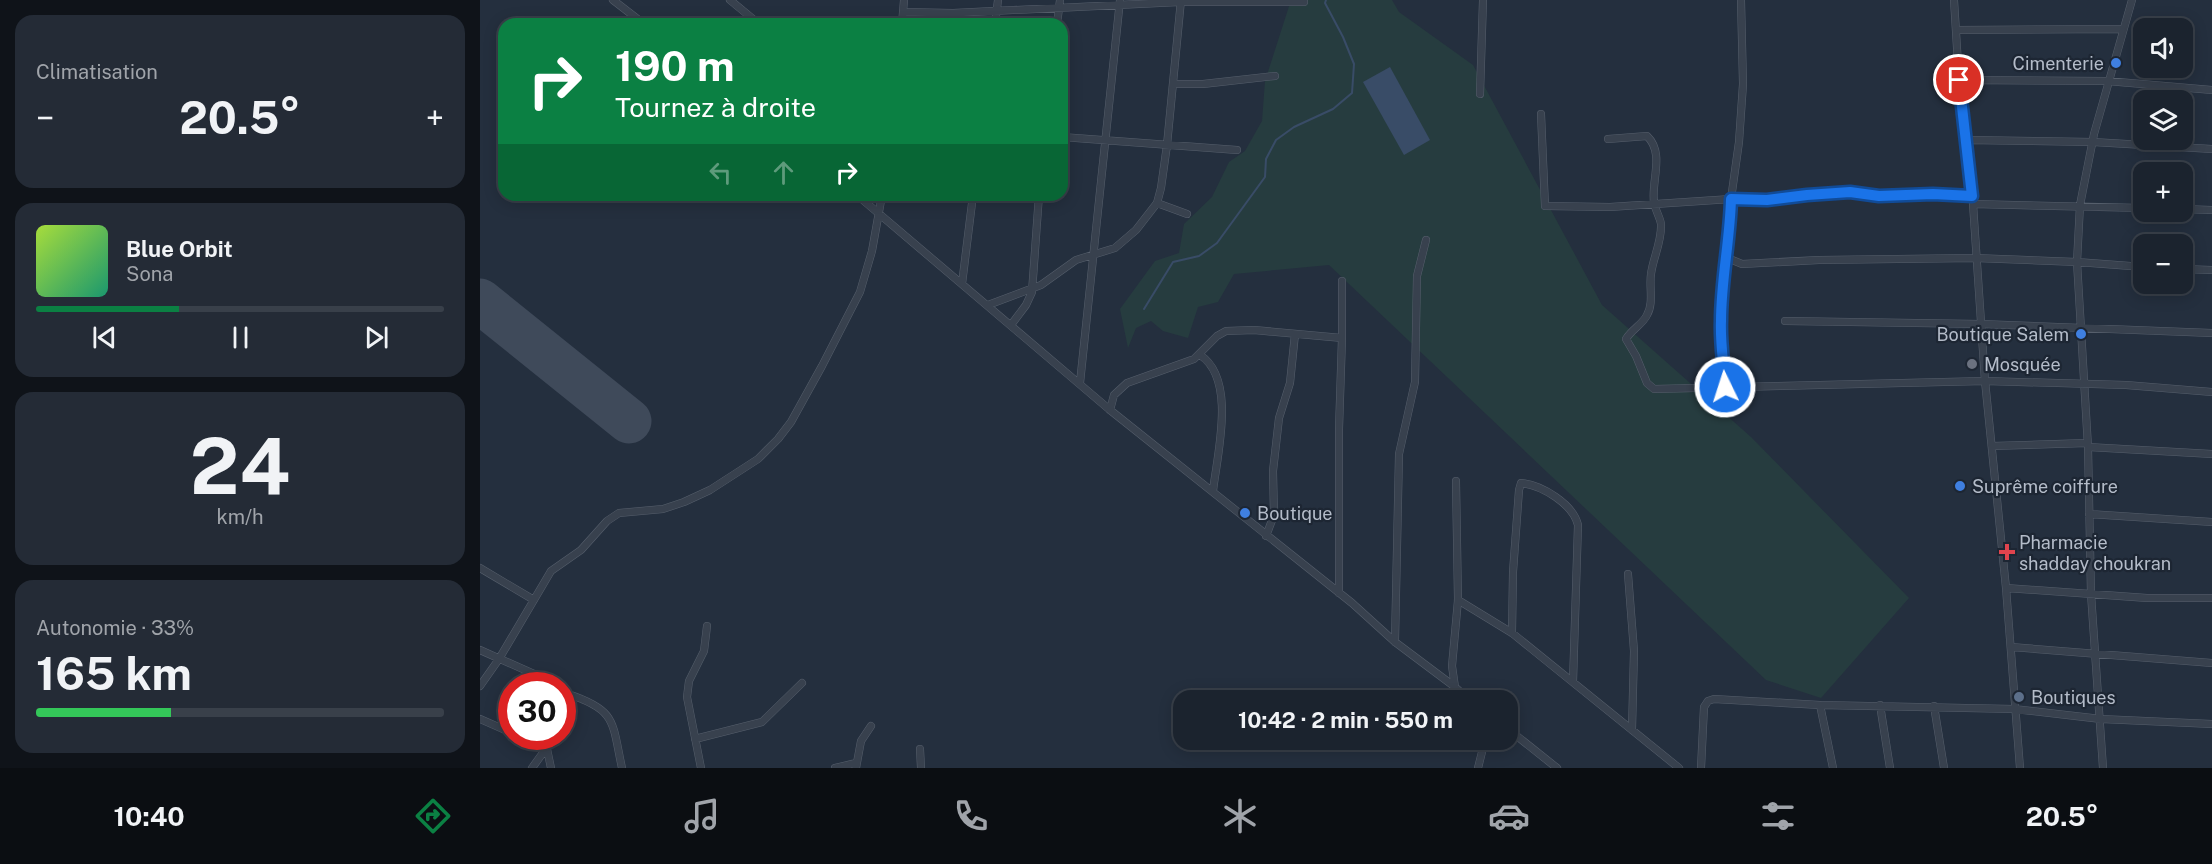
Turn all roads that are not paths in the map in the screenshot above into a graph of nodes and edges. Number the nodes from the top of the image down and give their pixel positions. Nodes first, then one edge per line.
1 (613, 0) edge
2 (730, 0) edge
3 (904, 0) edge
4 (998, 0) edge
5 (1060, 0) edge
6 (1483, 0) edge
7 (1741, 0) edge
8 (1954, 0) edge
9 (2132, 0) edge
10 (1180, 1) edge
11 (1120, 2) edge
12 (1304, 2) dead end
13 (1059, 8) junction
14 (997, 10) junction
15 (903, 12) junction
16 (953, 13) junction
17 (636, 18) edge
18 (752, 18) edge
19 (902, 18) edge
20 (953, 18) edge
21 (996, 18) edge
22 (1058, 18) edge
23 (1956, 30) junction
24 (2123, 30) junction
25 (1275, 76) dead end
26 (1959, 80) junction
27 (2107, 81) junction
28 (1173, 84) junction
29 (2212, 90) edge
30 (1480, 94) dead end
31 (1541, 114) dead end
32 (1068, 137) edge
33 (1608, 139) dead end
34 (1104, 140) junction
35 (1966, 140) junction
36 (2092, 142) junction
37 (1167, 145) junction
38 (2212, 149) edge
39 (1237, 150) dead end
40 (1731, 199) junction
41 (1972, 200) junction
42 (864, 201) edge
43 (881, 201) edge
44 (972, 201) edge
45 (1039, 201) edge
46 (1157, 203) junction
47 (1654, 204) junction
48 (2080, 205) junction
49 (2133, 207) edge
50 (2193, 209) edge
51 (2212, 210) edge
52 (879, 214) junction
53 (1187, 214) dead end
54 (1426, 240) dead end
55 (1092, 254) junction
56 (1725, 257) junction
57 (1975, 258) junction
58 (2077, 262) junction
59 (2133, 266) edge
60 (2193, 269) edge
61 (2212, 270) edge
62 (1342, 281) dead end
63 (962, 284) junction
64 (1032, 289) junction
65 (988, 305) junction
66 (1785, 321) dead end
67 (1981, 324) junction
68 (1011, 325) junction
69 (2082, 327) junction
70 (2212, 333) edge
71 (1295, 334) junction
72 (1342, 338) junction
73 (1200, 356) junction
74 (1985, 381) junction
75 (1080, 383) junction
76 (2084, 384) junction
77 (1725, 387) junction
78 (2212, 392) edge
79 (1110, 410) junction
80 (2087, 445) junction
81 (1992, 446) junction
82 (2212, 454) edge
83 (1456, 481) dead end
84 (1213, 491) junction
85 (2089, 514) junction
86 (2212, 522) edge
87 (1266, 536) junction
88 (481, 572) edge
89 (1628, 574) dead end
90 (2006, 588) junction
91 (1339, 593) junction
92 (2091, 594) junction
93 (2212, 598) edge
94 (534, 600) junction
95 (1458, 600) junction
96 (707, 626) dead end
97 (1512, 633) junction
98 (1395, 642) junction
99 (2011, 647) junction
100 (480, 650) edge
101 (2096, 654) junction
102 (499, 659) junction
103 (2212, 663) edge
104 (529, 672) edge
105 (1573, 682) junction
106 (802, 683) dead end
107 (480, 686) edge
108 (1455, 687) junction
109 (1458, 690) edge
110 (576, 697) edge
111 (1820, 705) junction
112 (1880, 705) junction
113 (1934, 706) junction
114 (2014, 709) junction
115 (2101, 718) junction
116 (480, 719) edge
117 (2212, 724) edge
118 (871, 726) dead end
119 (498, 727) edge
120 (1632, 730) junction
121 (1518, 737) edge
122 (695, 739) junction
123 (920, 749) dead end
124 (546, 750) edge
125 (547, 750) edge
126 (1482, 750) edge
127 (856, 765) edge
128 (532, 768) edge
129 (551, 768) edge
130 (622, 768) edge
131 (701, 768) edge
132 (835, 768) edge
133 (921, 768) edge
134 (1478, 768) edge
135 (1557, 768) edge
136 (1679, 768) edge
137 (1701, 768) edge
138 (1833, 768) edge
139 (1890, 768) edge
140 (1944, 768) edge
141 (2020, 768) edge
142 (2103, 768) edge

1 - 17 street
2 - 18 street
3 - 15 street
4 - 14 street
5 - 13 street
6 - 30 street
7 - 40 street
8 - 23 street
9 - 24 street
10 - 11 street
10 - 12 street
10 - 28 street
11 - 13 street
11 - 34 street
13 - 14 street
13 - 22 street
14 - 16 street
14 - 21 street
15 - 16 street
15 - 19 street
16 - 20 street
23 - 24 street
23 - 26 street
24 - 27 street
25 - 28 street
26 - 27 street
26 - 35 street
27 - 29 street
27 - 36 street
28 - 37 street
31 - 47 street
32 - 34 street
33 - 47 street
34 - 37 street
34 - 55 street
35 - 36 street
35 - 41 street
36 - 38 street
36 - 48 street
37 - 39 street
37 - 46 street
40 - 41 street
40 - 47 street
40 - 56 street
41 - 48 street
41 - 57 street
42 - 52 street
43 - 52 street
44 - 63 street
45 - 64 street
46 - 53 street
46 - 55 street
47 - 77 street
48 - 49 street
48 - 58 street
50 - 51 street
52 - 63 street
52 - 94 street
54 - 98 street
55 - 64 street
55 - 75 street
56 - 57 street
56 - 77 street
57 - 58 street
57 - 67 street
58 - 59 street
58 - 69 street
60 - 61 street
62 - 72 street
63 - 65 street
64 - 65 street
64 - 68 street
65 - 68 street
66 - 67 street
67 - 69 street
67 - 74 street
68 - 75 street
69 - 70 street
69 - 76 street
71 - 72 street
71 - 73 street
71 - 87 street
72 - 91 street
73 - 79 street
73 - 84 street
74 - 76 street
74 - 77 street
74 - 81 street
75 - 79 street
76 - 78 street
76 - 80 street
79 - 84 street
80 - 81 street
80 - 82 street
80 - 85 street
81 - 90 street
83 - 95 street
84 - 87 street
85 - 86 street
85 - 92 street
87 - 91 street
88 - 94 street
89 - 120 street
90 - 92 street
90 - 99 street
91 - 98 street
92 - 93 street
92 - 101 street
94 - 102 street
95 - 97 street
95 - 108 street
96 - 122 street
97 - 105 street
97 - 105 street
98 - 108 street
99 - 101 street
99 - 114 street
100 - 102 street
101 - 103 street
101 - 115 street
102 - 104 street
102 - 107 street
105 - 120 street
106 - 122 street
108 - 109 street
110 - 130 street
111 - 112 street
111 - 137 street
111 - 138 street
112 - 113 street
112 - 139 street
113 - 114 street
113 - 140 street
114 - 115 street
114 - 141 street
115 - 117 street
115 - 142 street
116 - 119 street
118 - 127 street
120 - 136 street
121 - 135 street
122 - 131 street
123 - 133 street
124 - 128 street
125 - 129 street
126 - 134 street
127 - 132 street

